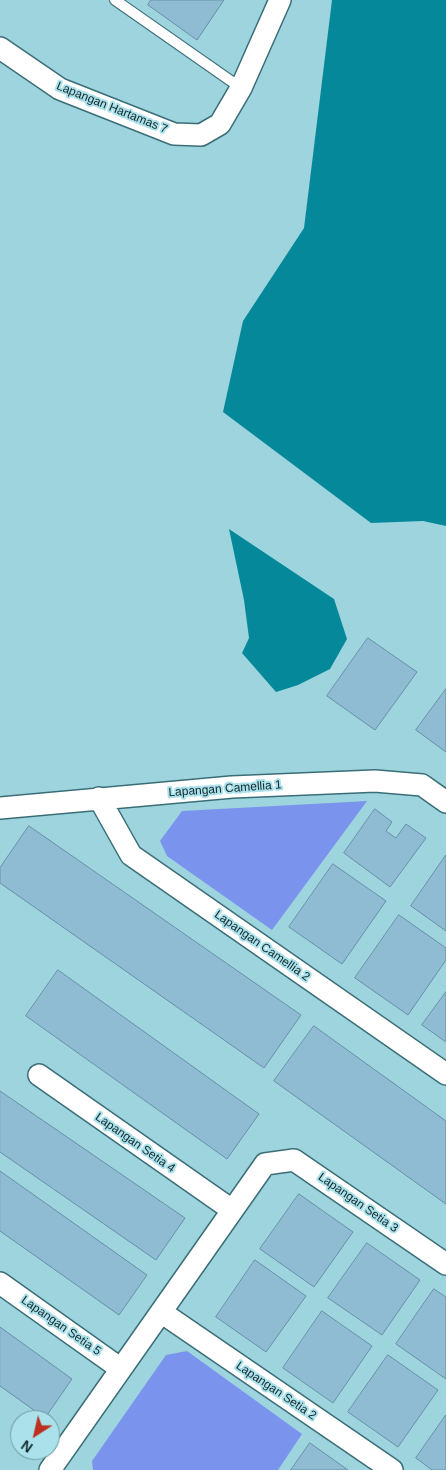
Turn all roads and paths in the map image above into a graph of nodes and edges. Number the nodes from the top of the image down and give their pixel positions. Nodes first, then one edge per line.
1 (115, 0) edge
2 (280, 0) edge
3 (0, 48) edge
4 (241, 88) junction
5 (99, 798) junction
6 (446, 802) edge
7 (0, 808) edge
8 (446, 1074) edge
9 (38, 1075) dead end
10 (232, 1210) junction
11 (446, 1264) edge
12 (0, 1284) edge
13 (161, 1312) junction
14 (121, 1369) junction
15 (50, 1470) edge
16 (392, 1470) edge

1 - 4 lane
2 - 4 street, Lapangan Hartamas 7
3 - 4 street, Lapangan Hartamas 7
5 - 6 street, Lapangan Camellia 1
5 - 7 street, Lapangan Camellia 1
5 - 8 street, Lapangan Camellia 2
9 - 10 street, Lapangan Setia 4
10 - 11 street, Lapangan Setia 3
10 - 13 street
12 - 14 street, Lapangan Setia 5
13 - 14 street
13 - 16 street, Lapangan Setia 2
14 - 15 street

